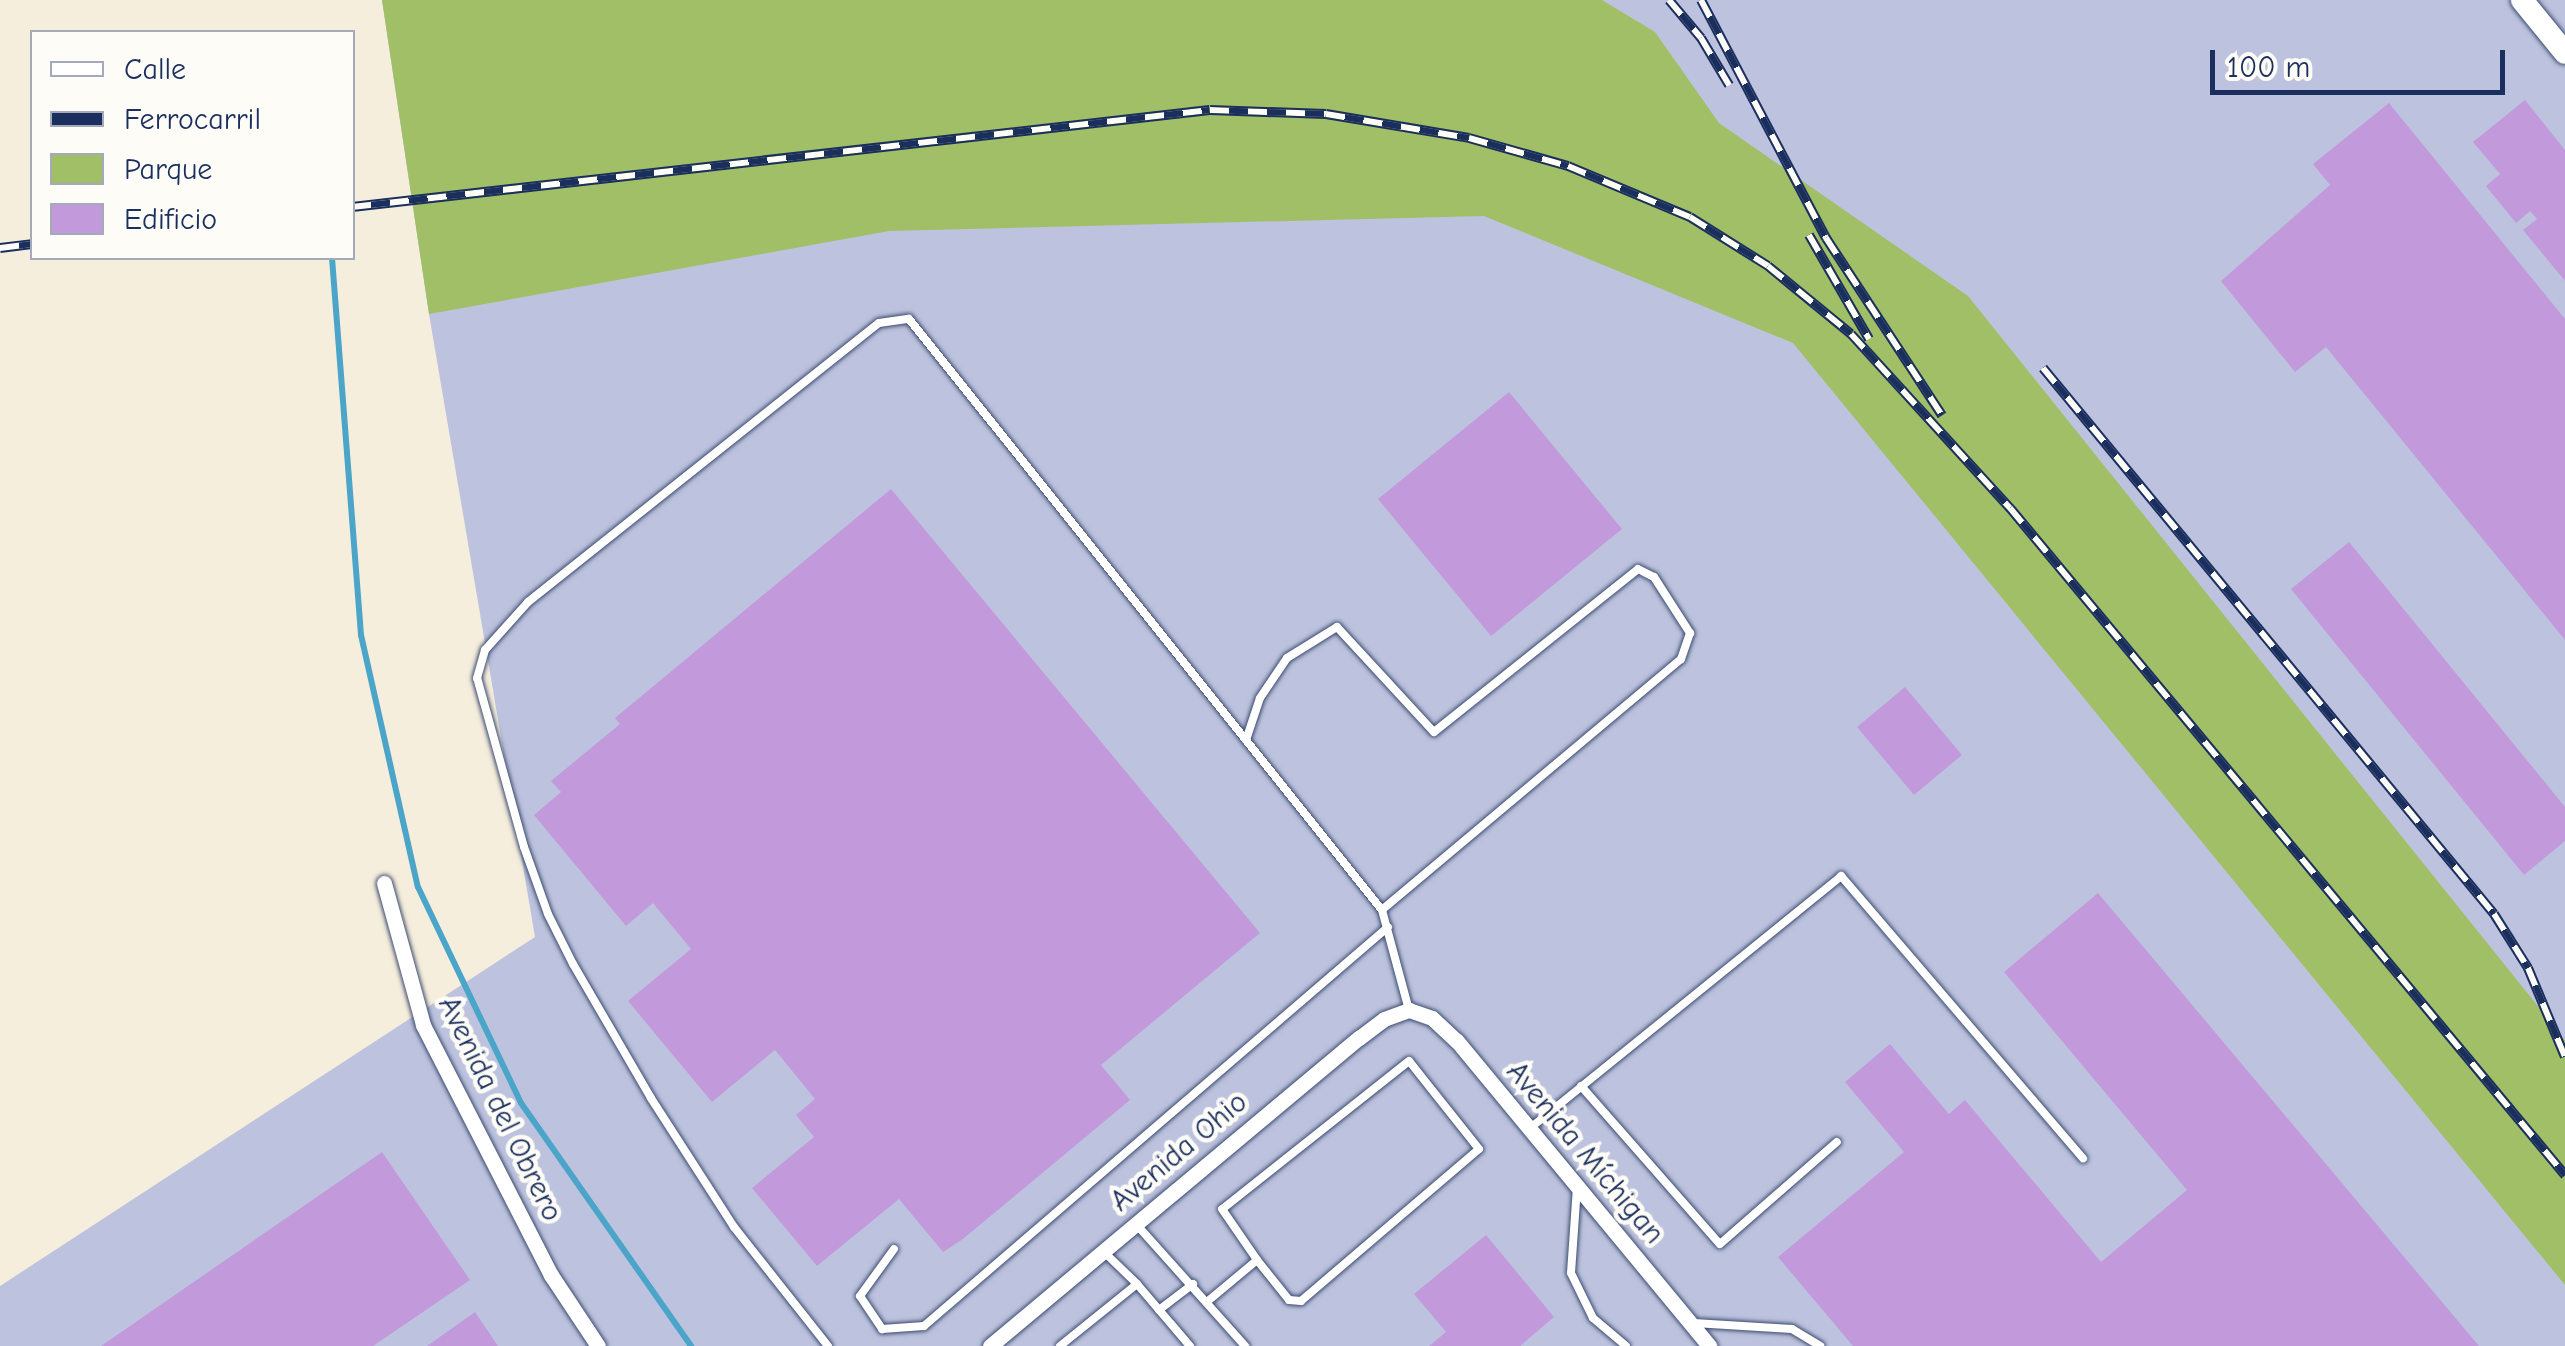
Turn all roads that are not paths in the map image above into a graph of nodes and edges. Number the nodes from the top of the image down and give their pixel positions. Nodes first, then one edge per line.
1 (2522, 0) edge
2 (2565, 53) edge
3 (1246, 740) junction
4 (384, 883) dead end
5 (1382, 910) junction
6 (1388, 927) junction
7 (1409, 1010) junction
8 (1582, 1086) junction
9 (1528, 1129) junction
10 (1837, 1142) dead end
11 (2082, 1158) dead end
12 (1577, 1187) junction
13 (1136, 1224) junction
14 (894, 1249) dead end
15 (1103, 1251) junction
16 (1258, 1260) junction
17 (1137, 1284) junction
18 (1194, 1284) junction
19 (1208, 1301) junction
20 (1159, 1310) junction
21 (1690, 1323) junction
22 (1066, 1344) edge
23 (598, 1346) edge
24 (828, 1346) edge
25 (990, 1346) edge
26 (1190, 1346) edge
27 (1245, 1346) edge
28 (1626, 1346) edge
29 (1709, 1346) edge
30 (1820, 1346) edge

1 - 2 street
3 - 5 lane
3 - 5 lane
3 - 24 lane
4 - 23 street, Avenida del Obrero
5 - 6 lane
6 - 7 lane
6 - 14 lane
7 - 9 street, Avenida Míchigan
7 - 13 street, Avenida Ohio
8 - 9 lane
8 - 10 lane
8 - 11 lane
9 - 12 street, Avenida Míchigan
12 - 21 street, Avenida Míchigan
12 - 28 lane
13 - 15 street, Avenida Ohio
13 - 18 lane
15 - 17 lane
15 - 25 street, Avenida Ohio
16 - 16 lane
16 - 19 lane
17 - 20 lane
17 - 22 lane
18 - 19 lane
18 - 20 lane
19 - 27 lane
20 - 26 lane
21 - 29 street, Avenida Míchigan
21 - 30 lane

